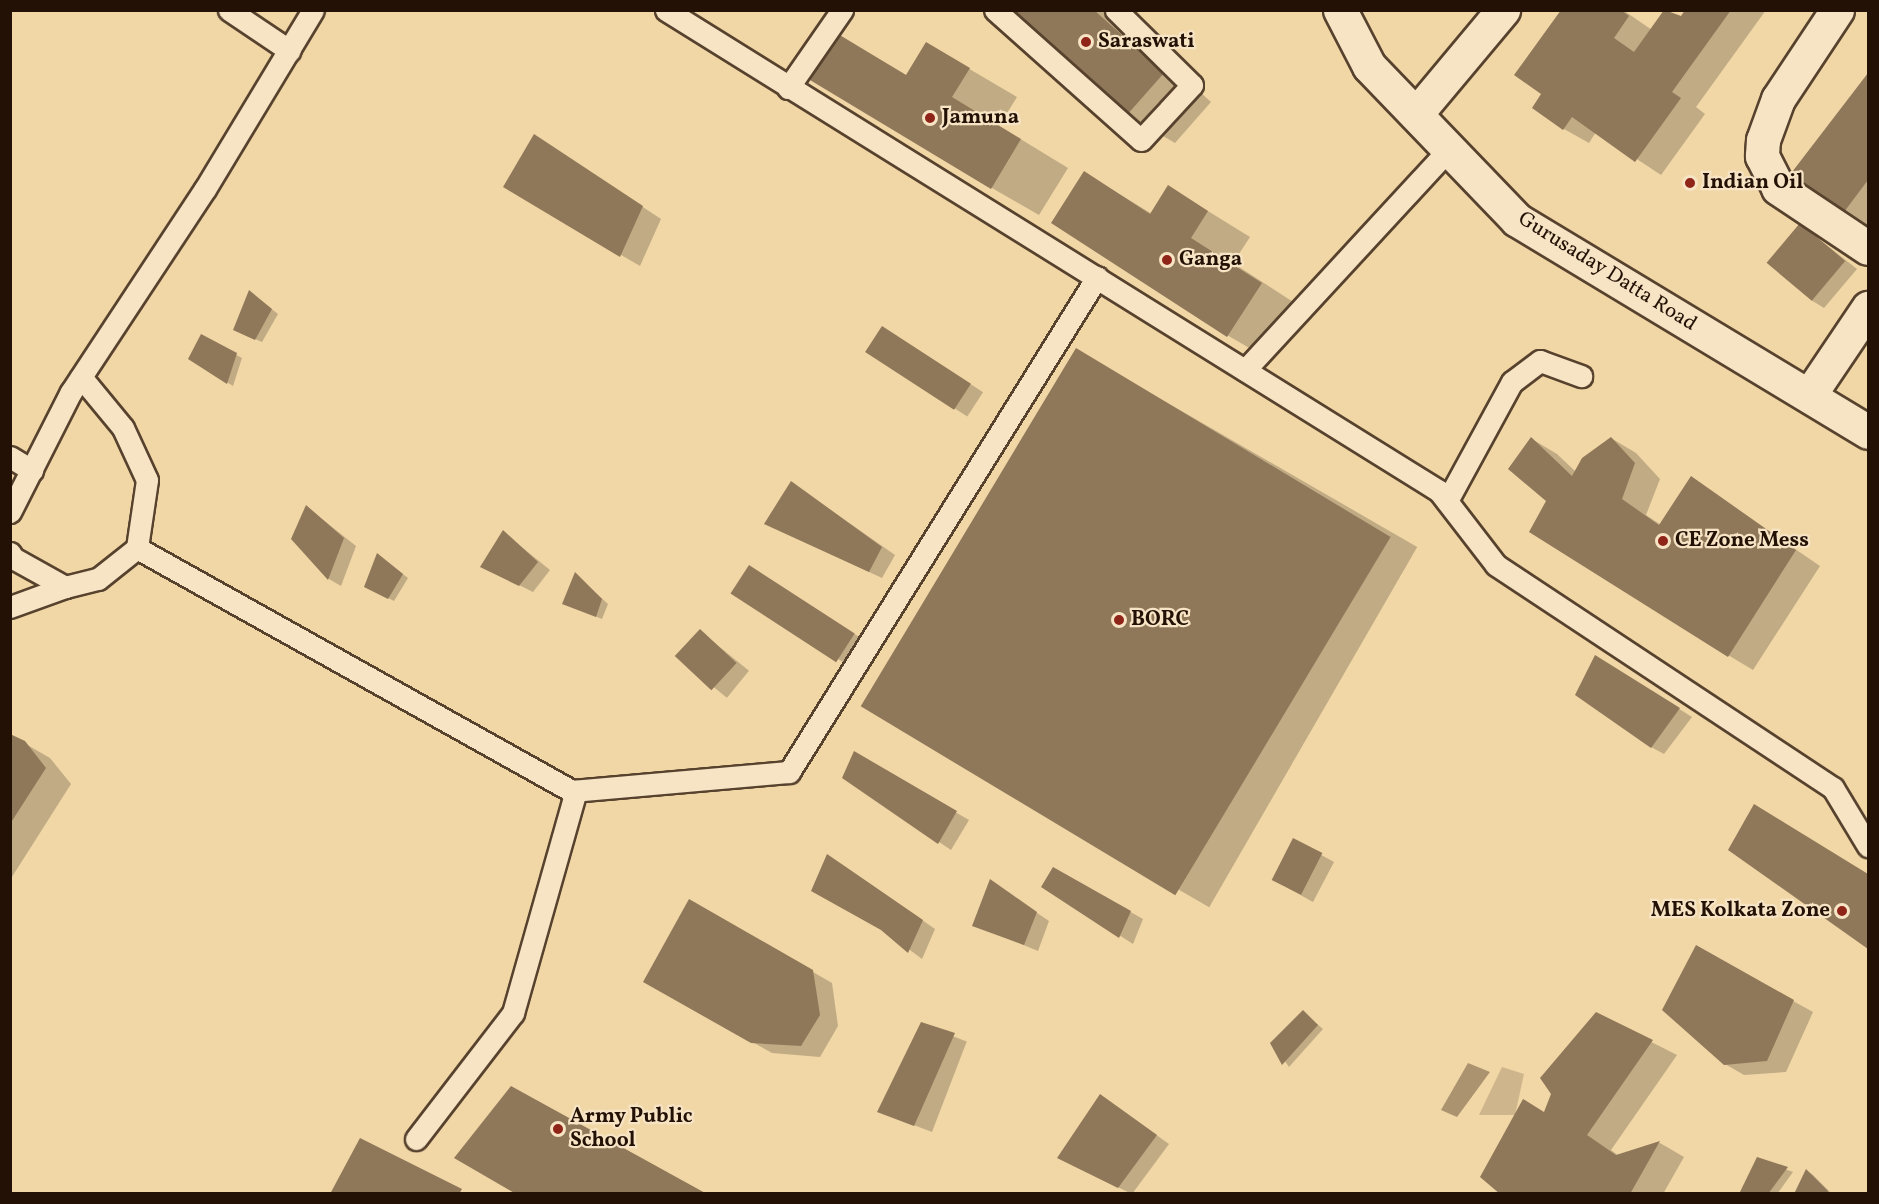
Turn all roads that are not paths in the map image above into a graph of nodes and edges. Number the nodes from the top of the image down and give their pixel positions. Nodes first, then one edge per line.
1 (229, 10) edge
2 (313, 10) edge
3 (666, 10) edge
4 (842, 10) edge
5 (995, 10) edge
6 (1116, 10) edge
7 (1340, 10) edge
8 (1503, 10) edge
9 (1837, 10) edge
10 (290, 51) junction
11 (788, 88) junction
12 (1416, 114) junction
13 (1449, 149) junction
14 (1869, 248) edge
15 (1097, 278) junction
16 (1869, 308) edge
17 (1245, 370) junction
18 (1581, 376) dead end
19 (81, 377) junction
20 (1810, 394) junction
21 (1869, 432) edge
22 (10, 457) edge
23 (32, 470) junction
24 (1447, 501) junction
25 (10, 512) edge
26 (137, 548) junction
27 (10, 553) edge
28 (65, 587) junction
29 (10, 607) edge
30 (576, 790) junction
31 (1869, 846) edge
32 (416, 1139) dead end

1 - 10 lane
2 - 10 lane
3 - 11 lane
4 - 11 lane
5 - 6 lane
7 - 12 street, Gurusaday Datta Road
8 - 12 street
9 - 14 street
10 - 19 lane
11 - 15 lane
12 - 13 street, Gurusaday Datta Road
13 - 17 lane
13 - 20 street, Gurusaday Datta Road
15 - 17 lane
15 - 30 lane
16 - 20 street
17 - 24 lane
18 - 24 lane
19 - 23 lane
19 - 26 lane
20 - 21 street, Gurusaday Datta Road
22 - 23 lane
23 - 25 lane
24 - 31 lane
26 - 28 lane
26 - 30 lane
27 - 28 lane
28 - 29 lane
30 - 32 lane

